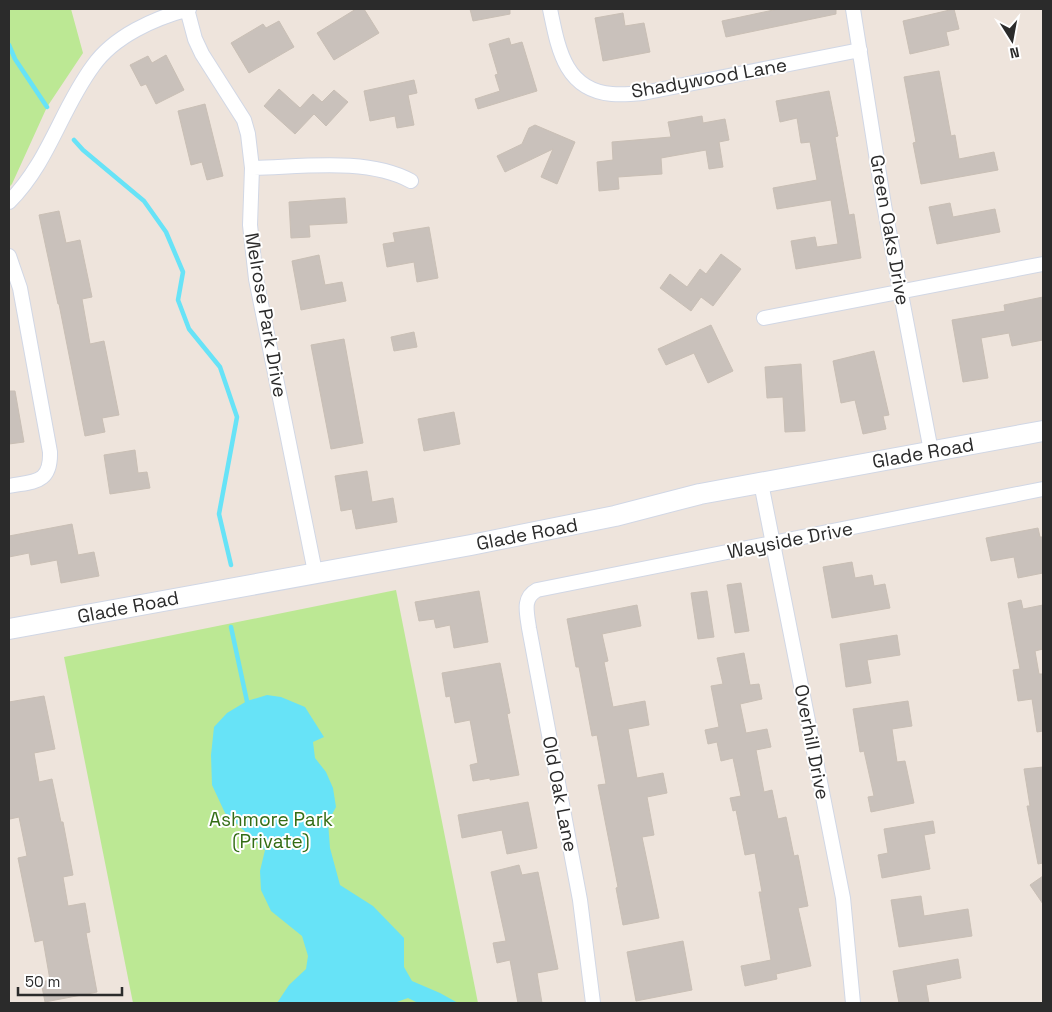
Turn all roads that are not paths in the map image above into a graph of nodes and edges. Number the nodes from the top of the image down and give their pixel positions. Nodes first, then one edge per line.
1 (188, 9) edge
2 (550, 9) edge
3 (853, 9) edge
4 (860, 50) junction
5 (252, 168) junction
6 (411, 181) dead end
7 (9, 202) edge
8 (9, 256) edge
9 (1043, 264) edge
10 (900, 292) junction
11 (764, 318) dead end
12 (1043, 431) edge
13 (932, 451) junction
14 (761, 483) junction
15 (9, 486) edge
16 (1043, 489) edge
17 (773, 543) junction
18 (315, 572) junction
19 (537, 590) joint
20 (9, 629) edge
21 (593, 1003) edge
22 (853, 1003) edge

1 - 5 street, Melrose Park Drive
1 - 7 street
2 - 4 street, Shadywood Lane
3 - 4 street, Green Oaks Drive
4 - 10 street, Green Oaks Drive
5 - 6 street
5 - 18 street, Melrose Park Drive
8 - 15 street
9 - 10 street
10 - 11 street
10 - 13 street, Green Oaks Drive
12 - 13 main road, Glade Road
13 - 14 main road, Glade Road
14 - 17 street, Overhill Drive
14 - 18 main road, Glade Road
16 - 17 street, Wayside Drive
17 - 19 street, Wayside Drive
17 - 22 street, Overhill Drive
18 - 20 main road, Glade Road
19 - 21 street, Old Oak Lane

